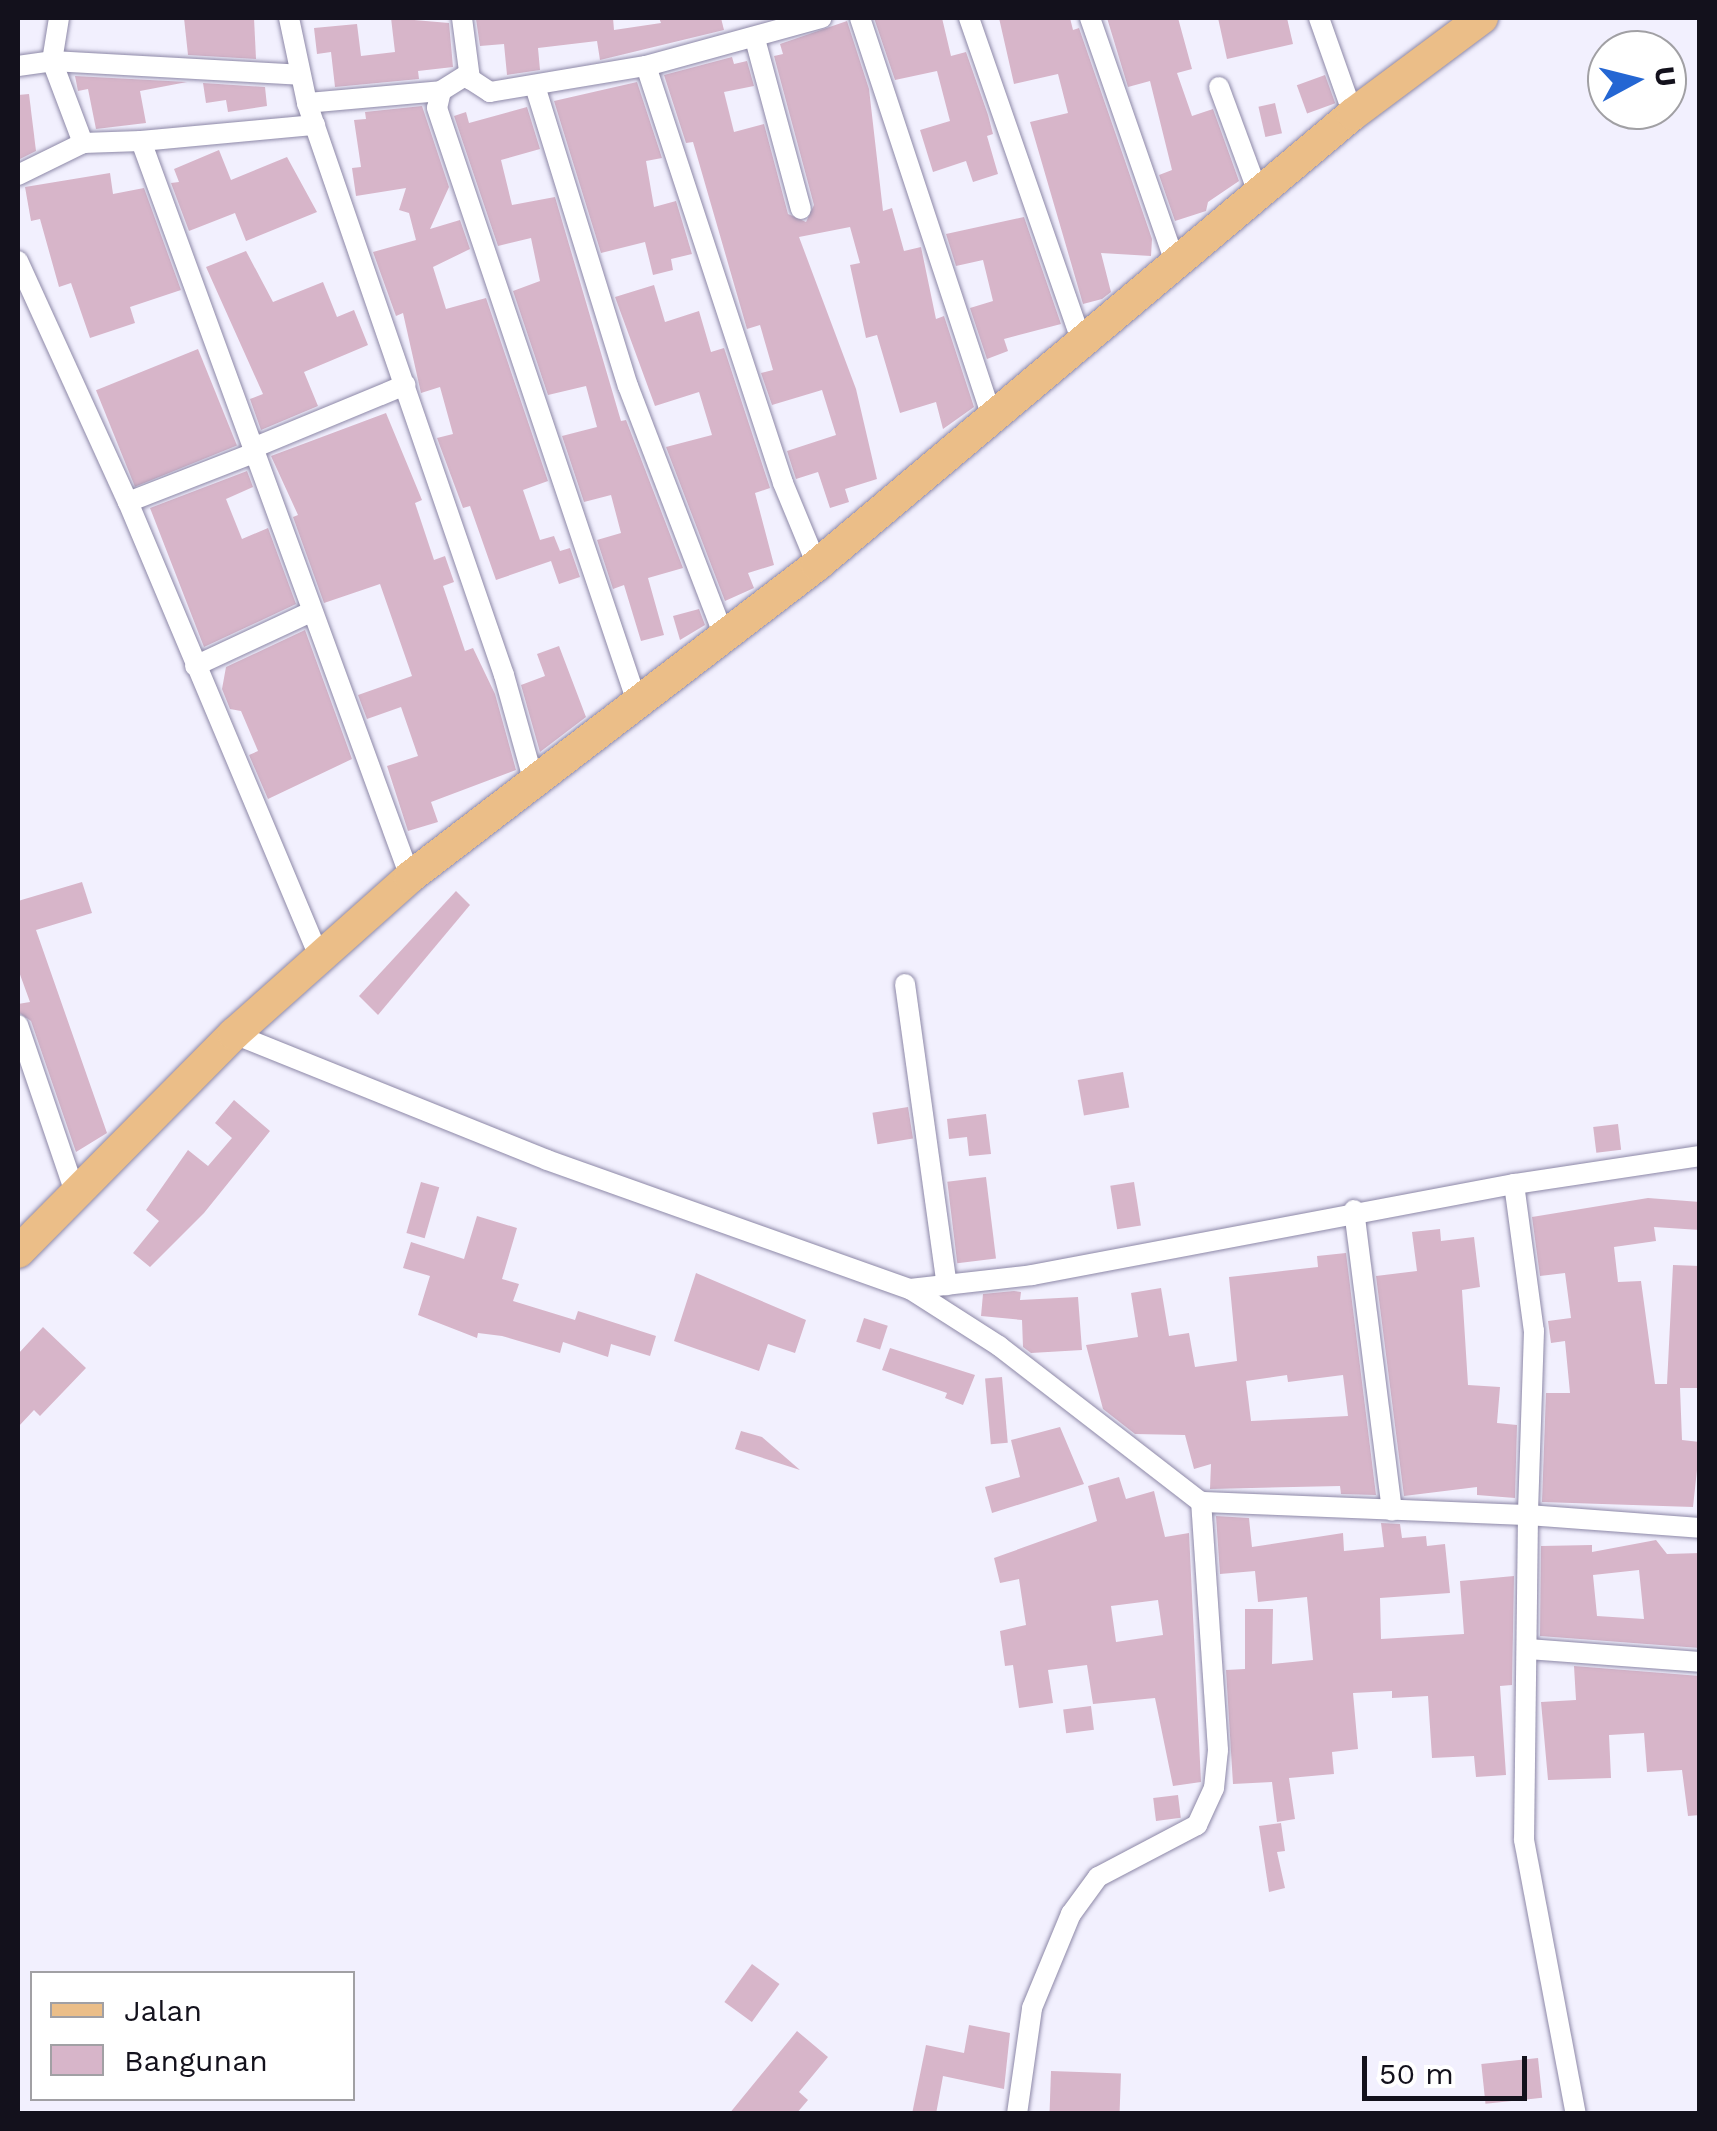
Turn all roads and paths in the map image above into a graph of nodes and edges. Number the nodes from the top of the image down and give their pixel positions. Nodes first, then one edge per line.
1 (59, 18) edge
2 (289, 18) edge
3 (462, 18) edge
4 (822, 18) edge
5 (860, 18) edge
6 (969, 18) edge
7 (1090, 18) edge
8 (1319, 18) edge
9 (1482, 18) edge
10 (756, 38) junction
11 (52, 62) junction
12 (18, 66) edge
13 (646, 66) junction
14 (468, 74) junction
15 (300, 75) junction
16 (536, 86) junction
17 (1220, 87) dead end
18 (441, 91) junction
19 (307, 103) junction
20 (1354, 114) junction
21 (315, 124) junction
22 (141, 141) junction
23 (84, 143) junction
24 (18, 175) edge
25 (1258, 195) junction
26 (801, 209) dead end
27 (18, 261) edge
28 (1176, 265) junction
29 (1082, 342) junction
30 (405, 386) junction
31 (992, 418) junction
32 (253, 450) junction
33 (128, 502) junction
34 (818, 565) junction
35 (311, 612) junction
36 (724, 636) junction
37 (195, 666) junction
38 (637, 702) junction
39 (535, 786) junction
40 (410, 877) junction
41 (320, 958) junction
42 (904, 984) dead end
43 (18, 1025) edge
44 (234, 1034) junction
45 (1700, 1156) edge
46 (1514, 1184) junction
47 (75, 1192) junction
48 (1354, 1210) junction
49 (18, 1252) edge
50 (947, 1285) junction
51 (910, 1289) junction
52 (1201, 1502) junction
53 (1392, 1511) junction
54 (1528, 1515) junction
55 (1700, 1528) edge
56 (1528, 1649) junction
57 (1700, 1662) edge
58 (1017, 2114) edge
59 (1576, 2114) edge

1 - 11 street
2 - 15 street
3 - 14 street
4 - 10 street
5 - 31 street
6 - 29 street
7 - 28 street
8 - 20 street
9 - 20 main road
10 - 13 street
10 - 26 street
11 - 12 street
11 - 15 street
11 - 23 street
13 - 16 street
13 - 34 street
14 - 16 street
14 - 18 street
15 - 19 street
16 - 36 street
17 - 25 street
18 - 19 street
18 - 38 street
19 - 21 street
20 - 25 main road
21 - 22 street
21 - 30 street
22 - 23 street
22 - 32 street
23 - 24 street
25 - 28 main road
27 - 33 street
28 - 29 main road
29 - 31 main road
30 - 32 street
30 - 39 street
31 - 34 main road
32 - 33 street
32 - 35 street
33 - 37 street
34 - 36 main road
35 - 37 street
35 - 40 street
36 - 38 main road
37 - 41 street
38 - 39 main road
39 - 40 main road
40 - 41 main road
41 - 44 main road
42 - 50 street
43 - 47 street
44 - 47 main road
44 - 51 street
45 - 46 street
46 - 48 street
46 - 54 street
47 - 49 main road
48 - 50 street
48 - 53 street
50 - 51 street
51 - 52 street
52 - 53 street
52 - 58 street
53 - 54 street
54 - 55 street
54 - 56 street
56 - 57 street
56 - 59 street

